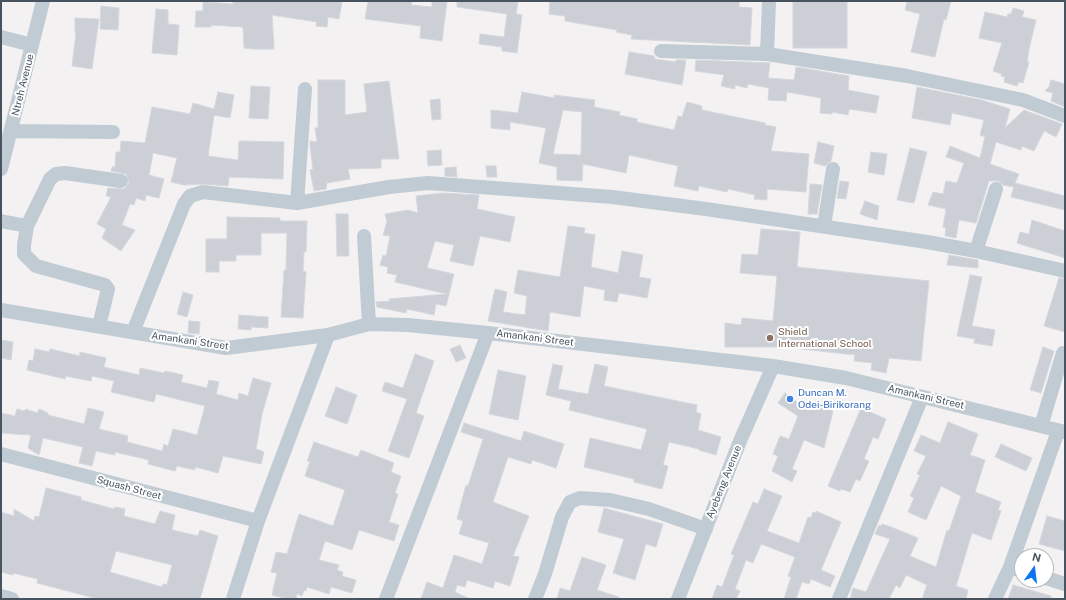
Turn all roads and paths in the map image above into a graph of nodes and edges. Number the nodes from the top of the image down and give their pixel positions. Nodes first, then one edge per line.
1 (43, 1) edge
2 (769, 1) edge
3 (1, 36) edge
4 (32, 45) junction
5 (661, 51) dead end
6 (767, 54) junction
7 (306, 90) dead end
8 (1065, 116) edge
9 (11, 131) junction
10 (113, 132) dead end
11 (1, 169) edge
12 (833, 169) dead end
13 (121, 181) dead end
14 (996, 189) dead end
15 (297, 203) junction
16 (1, 221) edge
17 (27, 226) junction
18 (824, 226) junction
19 (364, 236) dead end
20 (976, 251) junction
21 (1065, 271) edge
22 (1, 310) edge
23 (369, 324) junction
24 (99, 326) junction
25 (133, 332) junction
26 (488, 333) junction
27 (328, 335) junction
28 (1063, 353) dead end
29 (773, 366) junction
30 (922, 397) junction
31 (1041, 426) junction
32 (1061, 432) edge
33 (1, 454) edge
34 (258, 521) junction
35 (706, 529) junction
36 (1023, 548) edge
37 (1014, 572) edge
38 (1054, 581) edge
39 (1065, 584) edge
40 (1, 596) edge
41 (12, 599) edge
42 (233, 599) edge
43 (386, 599) edge
44 (535, 599) edge
45 (678, 599) edge
46 (839, 599) edge
47 (996, 599) edge

1 - 4 street, Ntreh Avenue
2 - 6 street
3 - 4 street
4 - 9 street, Ntreh Avenue
5 - 6 street
6 - 8 street
7 - 15 street
9 - 10 street
9 - 11 street, Ntreh Avenue
12 - 18 street
13 - 17 street
14 - 20 street
15 - 18 street
15 - 25 street
16 - 17 street
17 - 24 street
18 - 20 street
19 - 23 street
20 - 21 street
22 - 24 street, Amankani Street
23 - 26 street, Amankani Street
23 - 27 street, Amankani Street
24 - 25 street, Amankani Street
25 - 27 street, Amankani Street
26 - 29 street, Amankani Street
26 - 43 street
27 - 34 street
28 - 31 street
29 - 30 street, Amankani Street
29 - 35 street, Ayebeng Avenue
30 - 31 street, Amankani Street
30 - 46 street
31 - 32 street, Amankani Street
32 - 36 street
33 - 34 street, Squash Street
34 - 42 street
35 - 44 street
35 - 45 street, Ayebeng Avenue
37 - 47 street
38 - 39 street
40 - 41 street

